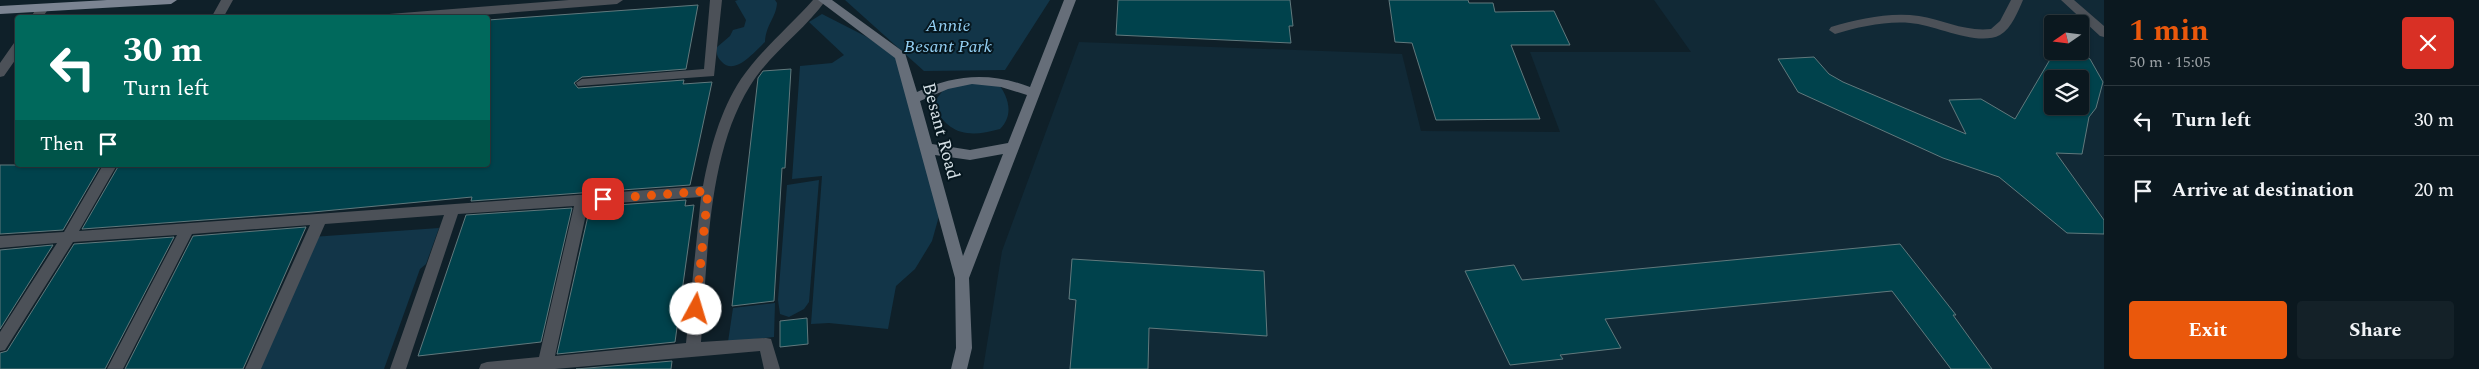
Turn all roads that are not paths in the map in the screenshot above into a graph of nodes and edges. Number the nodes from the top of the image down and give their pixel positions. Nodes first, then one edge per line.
1 (171, 0) edge
2 (227, 0) edge
3 (617, 0) edge
4 (716, 0) edge
5 (822, 0) edge
6 (1070, 0) edge
7 (2017, 0) edge
8 (2067, 0) edge
9 (0, 10) edge
10 (40, 13) edge
11 (219, 15) edge
12 (427, 15) edge
13 (1835, 30) dead end
14 (2104, 33) edge
15 (15, 50) edge
16 (0, 73) edge
17 (582, 83) dead end
18 (1034, 93) junction
19 (913, 99) junction
20 (1014, 146) junction
21 (926, 147) junction
22 (109, 167) edge
23 (708, 191) junction
24 (582, 200) junction
25 (452, 209) junction
26 (320, 219) junction
27 (187, 229) junction
28 (68, 238) junction
29 (0, 242) edge
30 (962, 278) junction
31 (0, 345) edge
32 (692, 349) junction
33 (546, 363) junction
34 (115, 369) edge
35 (253, 369) edge
36 (398, 369) edge
37 (487, 369) edge
38 (772, 369) edge
39 (959, 369) edge

1 - 10 main road
2 - 11 street
3 - 12 street
4 - 17 street
5 - 19 main road, Besant Road
5 - 23 street
6 - 18 main road, Besant Road
7 - 13 street
8 - 14 street
9 - 10 main road
15 - 16 street
18 - 19 main road
18 - 20 main road, Besant Road
19 - 21 main road, Besant Road
20 - 21 main road
20 - 30 main road, Besant Road
21 - 30 main road, Besant Road
22 - 28 street
23 - 24 street
23 - 32 street
24 - 25 street
24 - 33 street
25 - 26 street
25 - 36 street
26 - 27 street
26 - 35 street
27 - 28 street
27 - 34 street
28 - 29 street
28 - 31 street
30 - 39 main road, Besant Road
32 - 33 street
32 - 38 street
33 - 37 street

